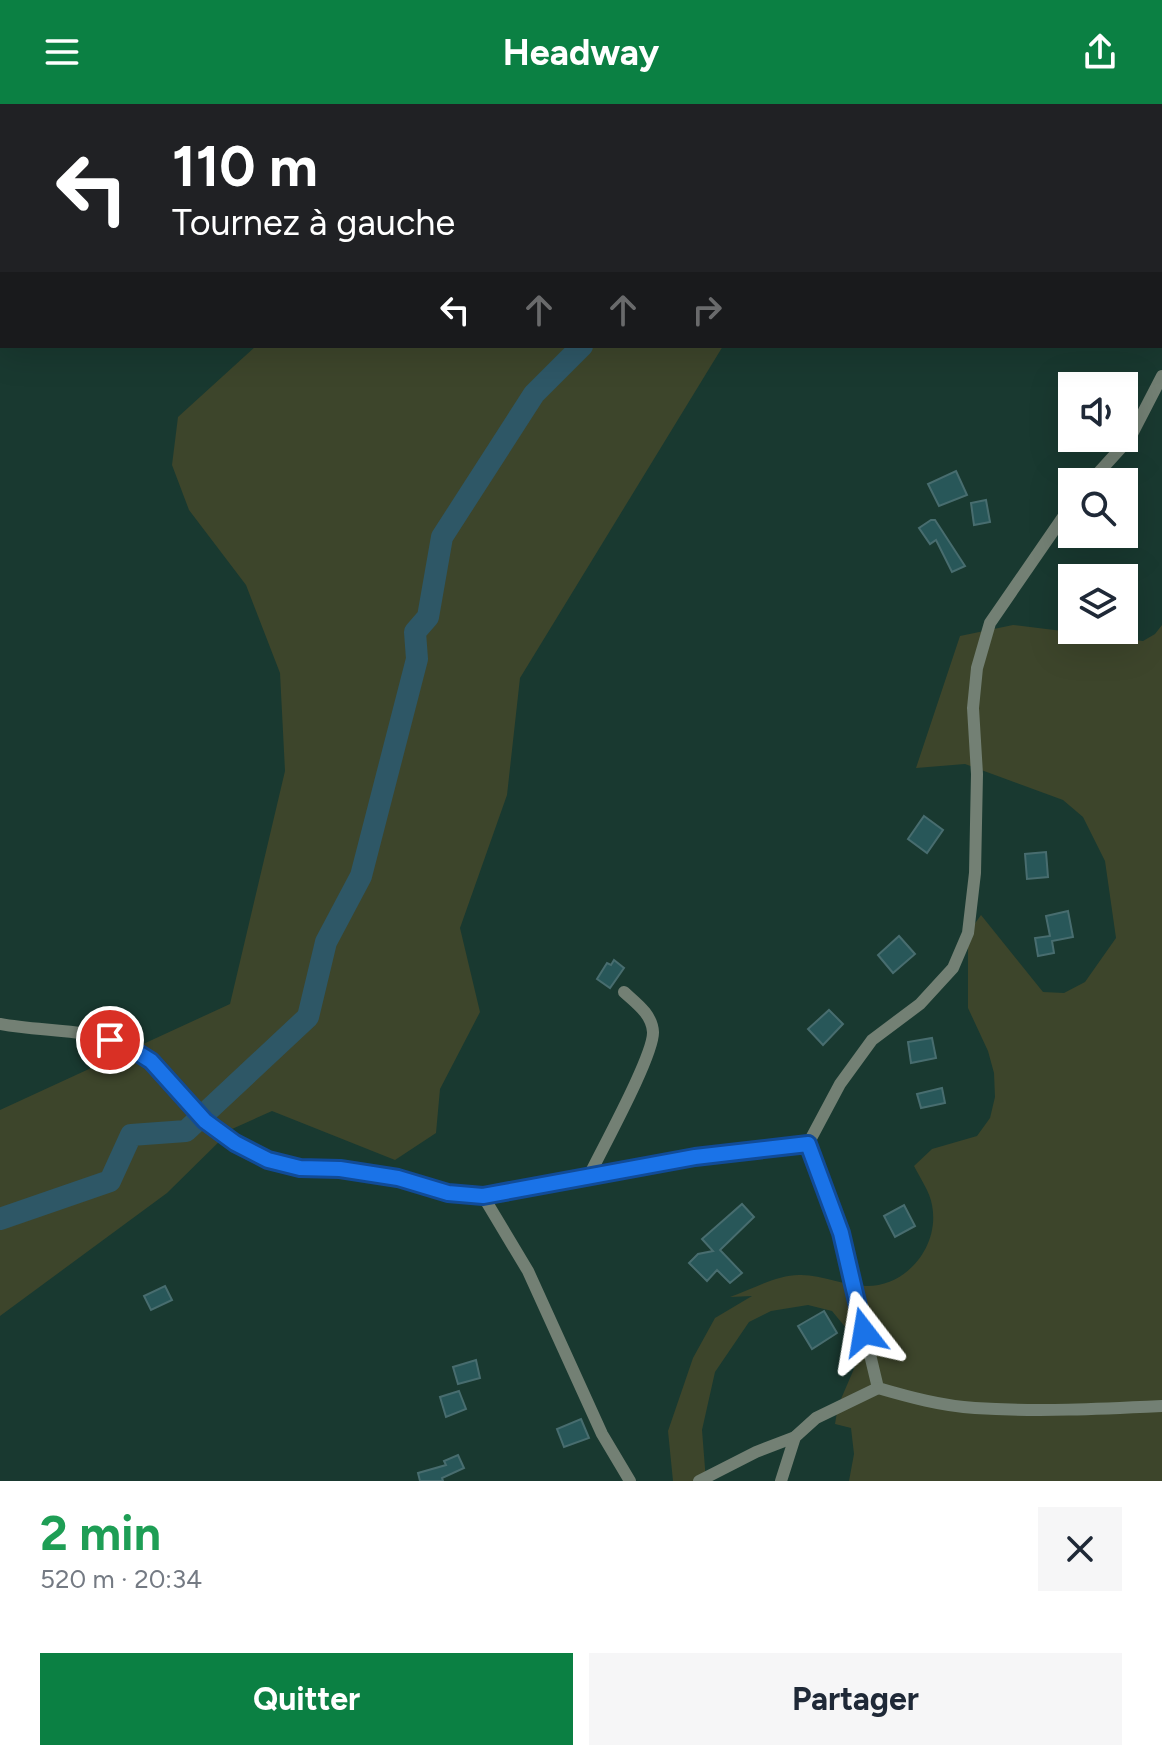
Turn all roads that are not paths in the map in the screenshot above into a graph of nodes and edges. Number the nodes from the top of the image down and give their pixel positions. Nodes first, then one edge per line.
1 (1162, 376) edge
2 (1103, 468) edge
3 (1058, 524) edge
4 (624, 992) dead end
5 (0, 1024) edge
6 (808, 1144) junction
7 (589, 1176) junction
8 (483, 1196) junction
9 (878, 1388) junction
10 (1162, 1406) edge
11 (795, 1437) junction
12 (630, 1481) edge
13 (699, 1481) edge
14 (781, 1481) edge

1 - 2 street
3 - 6 street
4 - 7 street
5 - 8 street
6 - 7 street
6 - 9 street
7 - 8 street
8 - 12 street
9 - 10 street
9 - 11 street
11 - 13 street
11 - 14 street

